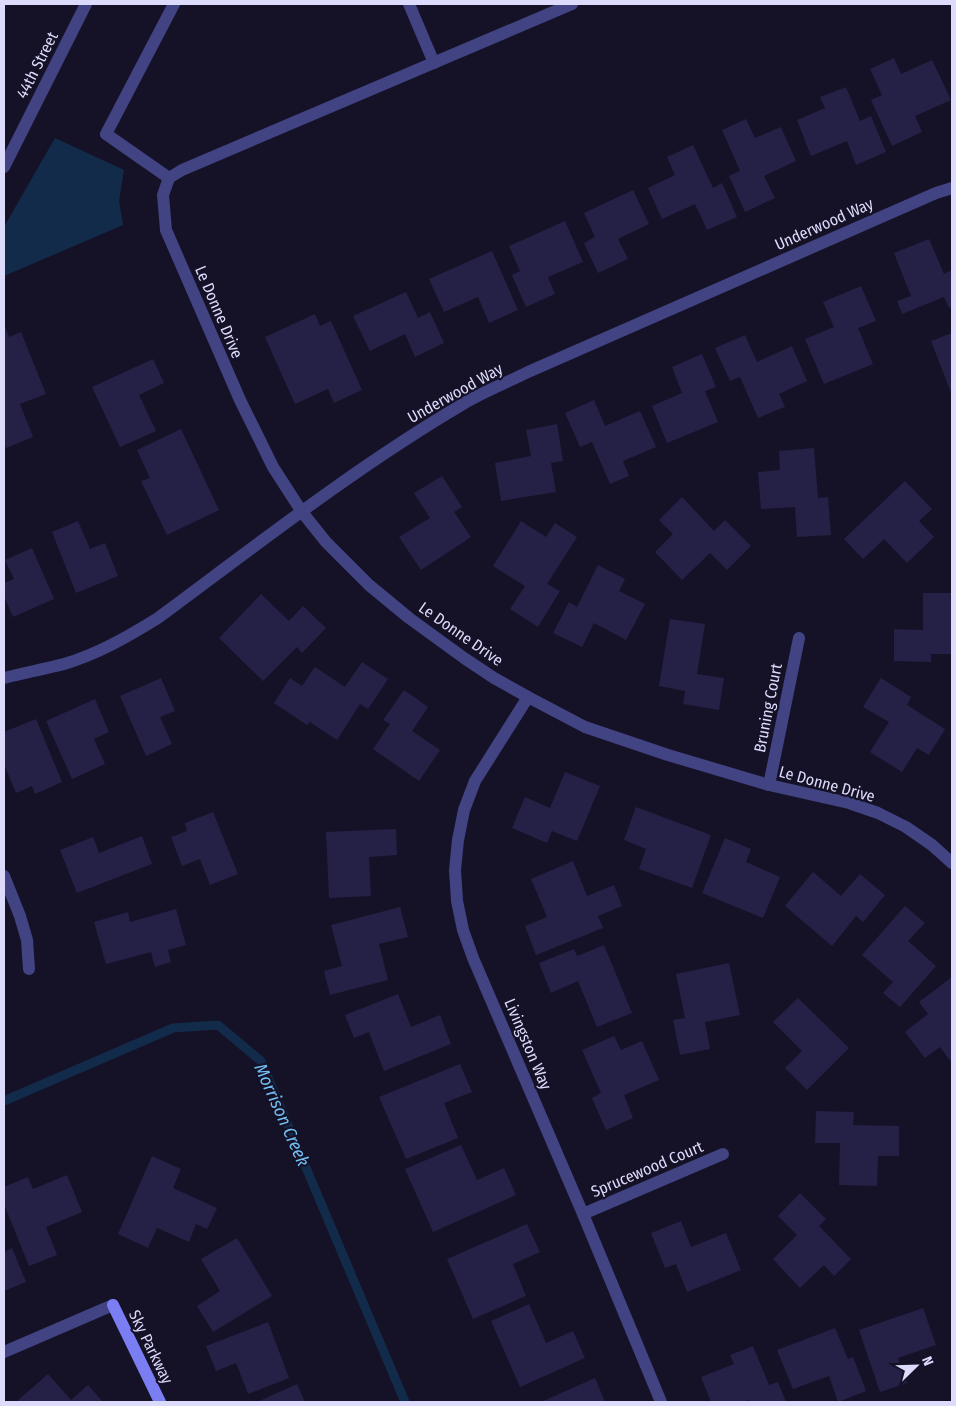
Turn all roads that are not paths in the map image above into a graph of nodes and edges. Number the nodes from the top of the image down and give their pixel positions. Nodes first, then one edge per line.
1 (86, 4) edge
2 (174, 4) edge
3 (409, 4) edge
4 (572, 4) edge
5 (434, 63) junction
6 (4, 168) edge
7 (169, 178) junction
8 (952, 188) edge
9 (302, 512) junction
10 (799, 638) dead end
11 (4, 678) edge
12 (528, 697) junction
13 (769, 786) junction
14 (952, 863) edge
15 (4, 876) edge
16 (29, 969) dead end
17 (723, 1154) dead end
18 (583, 1214) junction
19 (4, 1352) edge
20 (160, 1402) edge
21 (661, 1402) edge

1 - 6 street, 44th Street
2 - 7 street
3 - 5 street
4 - 5 street
5 - 7 street
7 - 9 street, Le Donne Drive
8 - 9 street, Underwood Way
9 - 11 street, Underwood Way
9 - 12 street, Le Donne Drive
10 - 13 street, Bruning Court
12 - 13 street, Le Donne Drive
12 - 18 street, Livingston Way
13 - 14 street, Le Donne Drive
15 - 16 street
17 - 18 street, Sprucewood Court
18 - 21 street, Livingston Way
19 - 20 street, Sky Parkway

